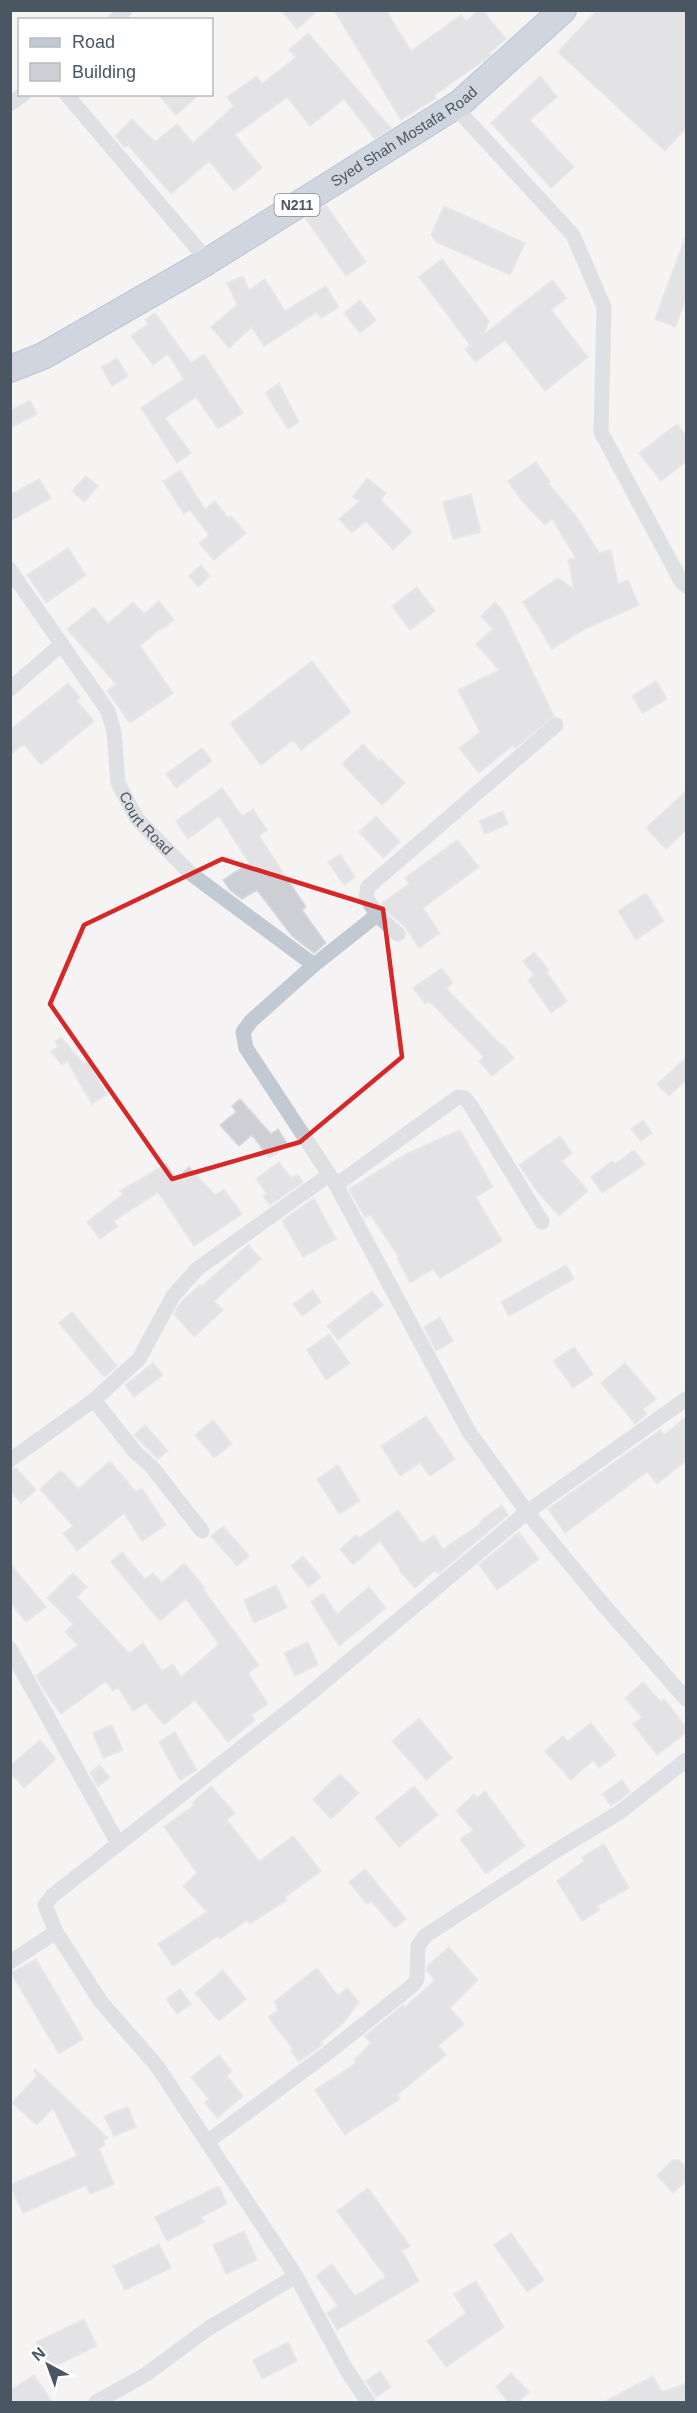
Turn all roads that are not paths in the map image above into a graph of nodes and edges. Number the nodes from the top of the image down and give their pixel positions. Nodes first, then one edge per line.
1 (563, 10) edge
2 (68, 96) edge
3 (454, 107) junction
4 (208, 261) junction
5 (10, 369) edge
6 (10, 570) edge
7 (687, 586) edge
8 (62, 644) junction
9 (10, 689) edge
10 (556, 725) dead end
11 (377, 915) junction
12 (398, 934) dead end
13 (314, 965) junction
14 (333, 1180) junction
15 (542, 1222) dead end
16 (687, 1399) edge
17 (94, 1400) junction
18 (10, 1460) edge
19 (527, 1512) junction
20 (202, 1530) dead end
21 (10, 1648) edge
22 (687, 1699) edge
23 (685, 1765) edge
24 (118, 1843) junction
25 (56, 1932) junction
26 (10, 1962) edge
27 (207, 2142) junction
28 (296, 2276) junction
29 (96, 2403) edge
30 (368, 2403) edge

1 - 3 highway, Syed Shah Mostafa Road / N211
2 - 4 street
3 - 4 highway, Syed Shah Mostafa Road / N211
3 - 7 street
4 - 5 highway, Syed Shah Mostafa Road / N211
6 - 8 street, Court Road
8 - 9 street
8 - 13 street, Court Road
10 - 11 street
11 - 12 street
11 - 13 street
13 - 14 street
14 - 15 street
14 - 17 street
14 - 19 street
16 - 19 street
17 - 18 street
17 - 20 street
19 - 22 street
19 - 24 street
21 - 24 street
23 - 27 street
24 - 25 street
25 - 26 street
25 - 27 street
27 - 28 street
28 - 29 street
28 - 30 street

